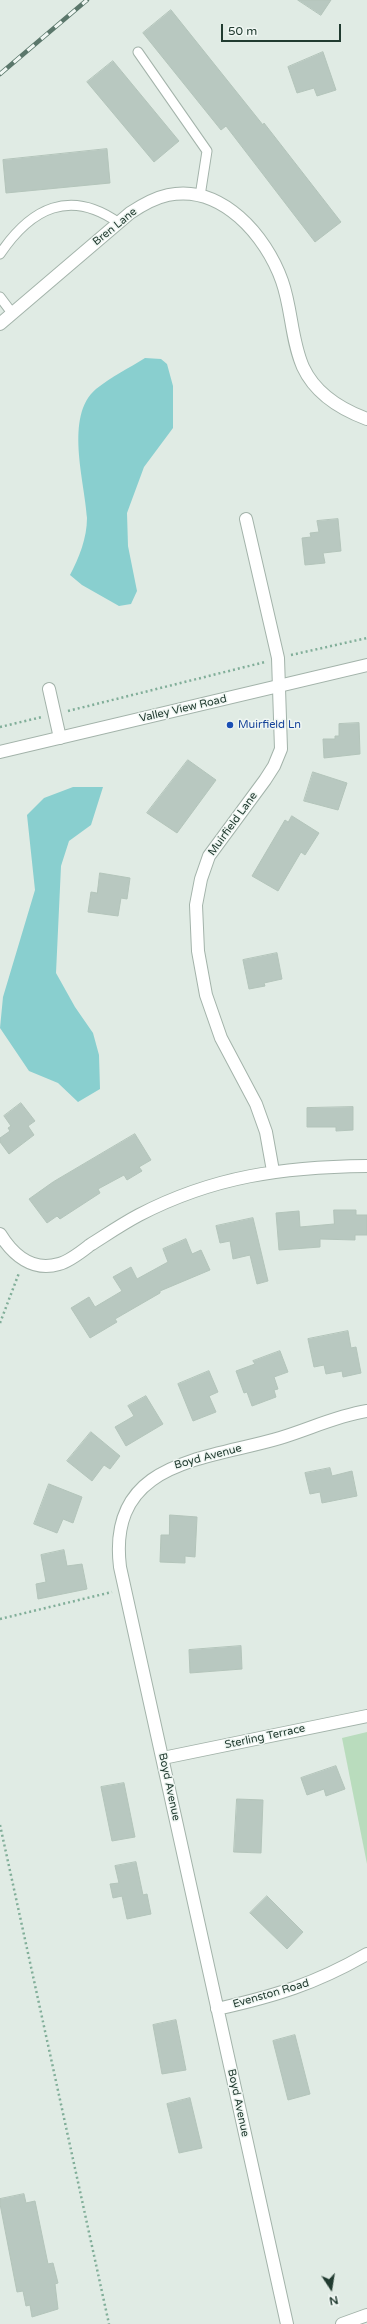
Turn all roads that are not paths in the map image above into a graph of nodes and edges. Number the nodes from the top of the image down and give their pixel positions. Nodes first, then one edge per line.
1 (138, 52) dead end
2 (200, 196) junction
3 (118, 223) junction
4 (0, 254) edge
5 (0, 297) edge
6 (12, 314) junction
7 (0, 324) edge
8 (367, 419) edge
9 (246, 519) dead end
10 (367, 665) edge
11 (279, 686) junction
12 (49, 689) dead end
13 (60, 738) junction
14 (0, 752) edge
15 (367, 1166) edge
16 (273, 1171) junction
17 (0, 1234) edge
18 (367, 1412) edge
19 (367, 1716) edge
20 (162, 1758) junction
21 (367, 1954) edge
22 (217, 2009) junction
23 (367, 2315) edge
24 (287, 2324) edge
25 (342, 2324) edge

1 - 2 lane
2 - 3 street, Bren Lane
2 - 8 street, Bren Lane
3 - 4 lane
3 - 6 street, Bren Lane
5 - 6 lane
6 - 7 street, Bren Lane
9 - 11 street, Muirfield Lane
10 - 11 street, Valley View Road
11 - 13 street, Valley View Road
11 - 16 street, Muirfield Lane
12 - 13 street
13 - 14 street, Valley View Road
15 - 16 street
16 - 17 street
18 - 20 street, Boyd Avenue
19 - 20 street, Sterling Terrace
20 - 22 street, Boyd Avenue
21 - 22 street, Evenston Road
22 - 24 street, Boyd Avenue
23 - 25 street

